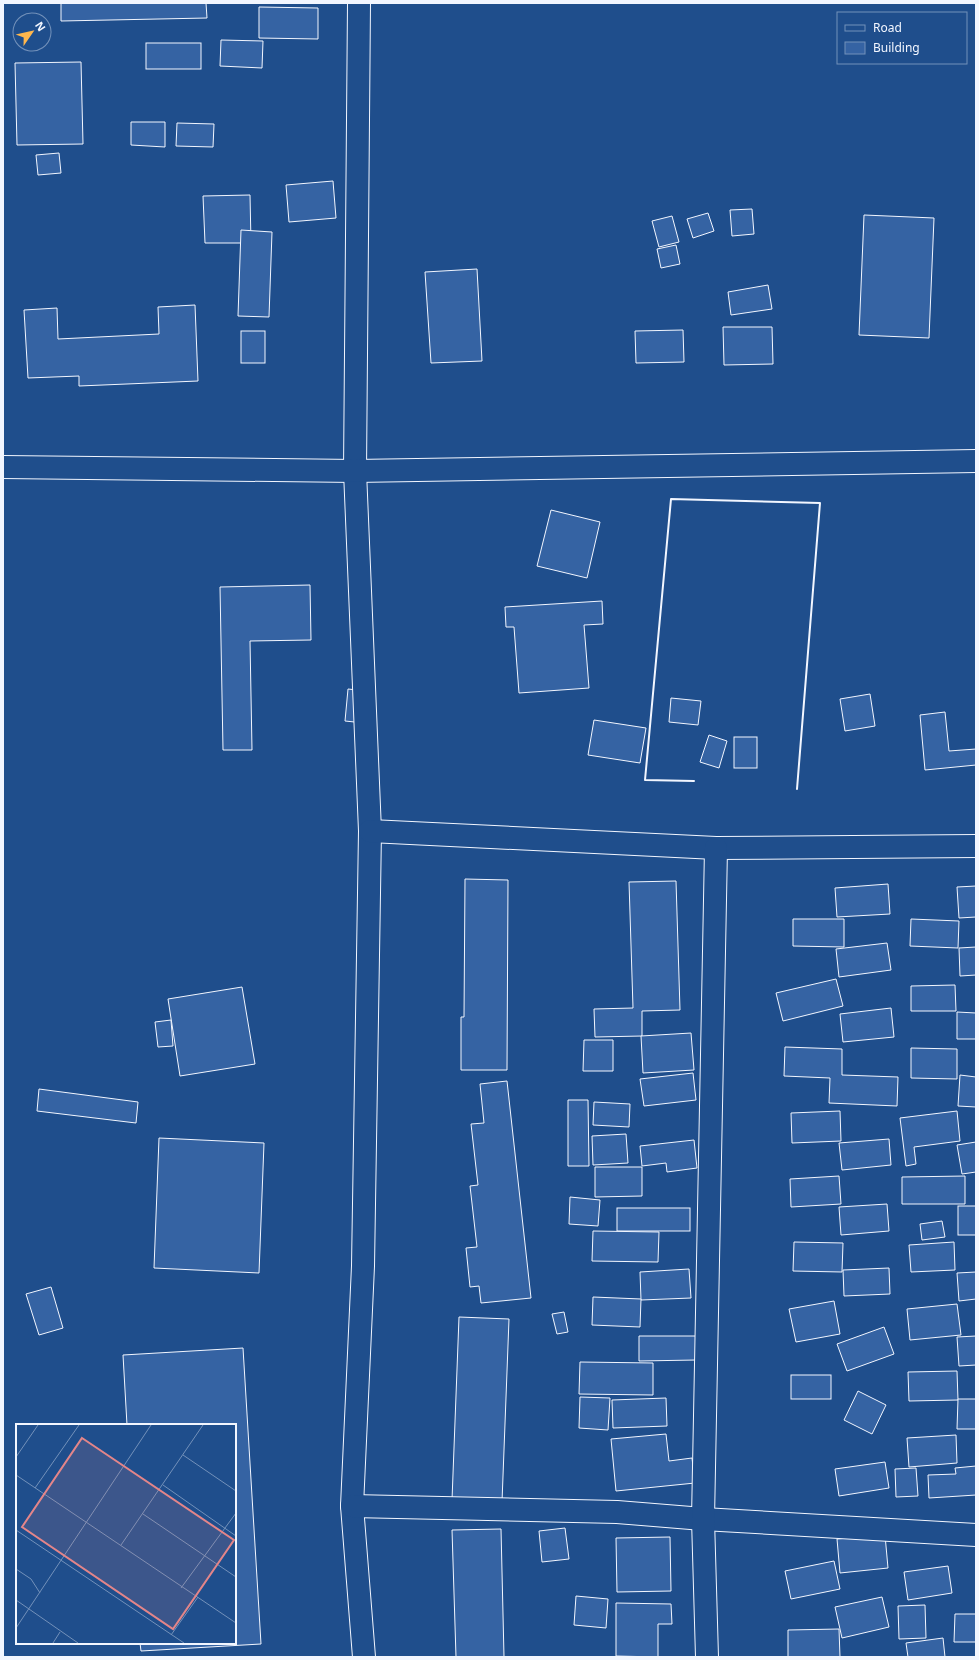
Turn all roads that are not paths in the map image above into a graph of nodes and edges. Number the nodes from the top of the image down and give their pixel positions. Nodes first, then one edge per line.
1 (359, 3) edge
2 (976, 461) edge
3 (3, 467) edge
4 (355, 470) junction
5 (370, 831) junction
6 (976, 846) edge
7 (716, 848) junction
8 (352, 1506) junction
9 (703, 1519) junction
10 (976, 1535) edge
11 (364, 1657) edge
12 (706, 1657) edge

1 - 4 street
2 - 4 street
3 - 4 street
4 - 5 street
5 - 7 street
5 - 8 street
6 - 7 street
7 - 9 street
8 - 9 street
8 - 11 street
9 - 10 street
9 - 12 street

